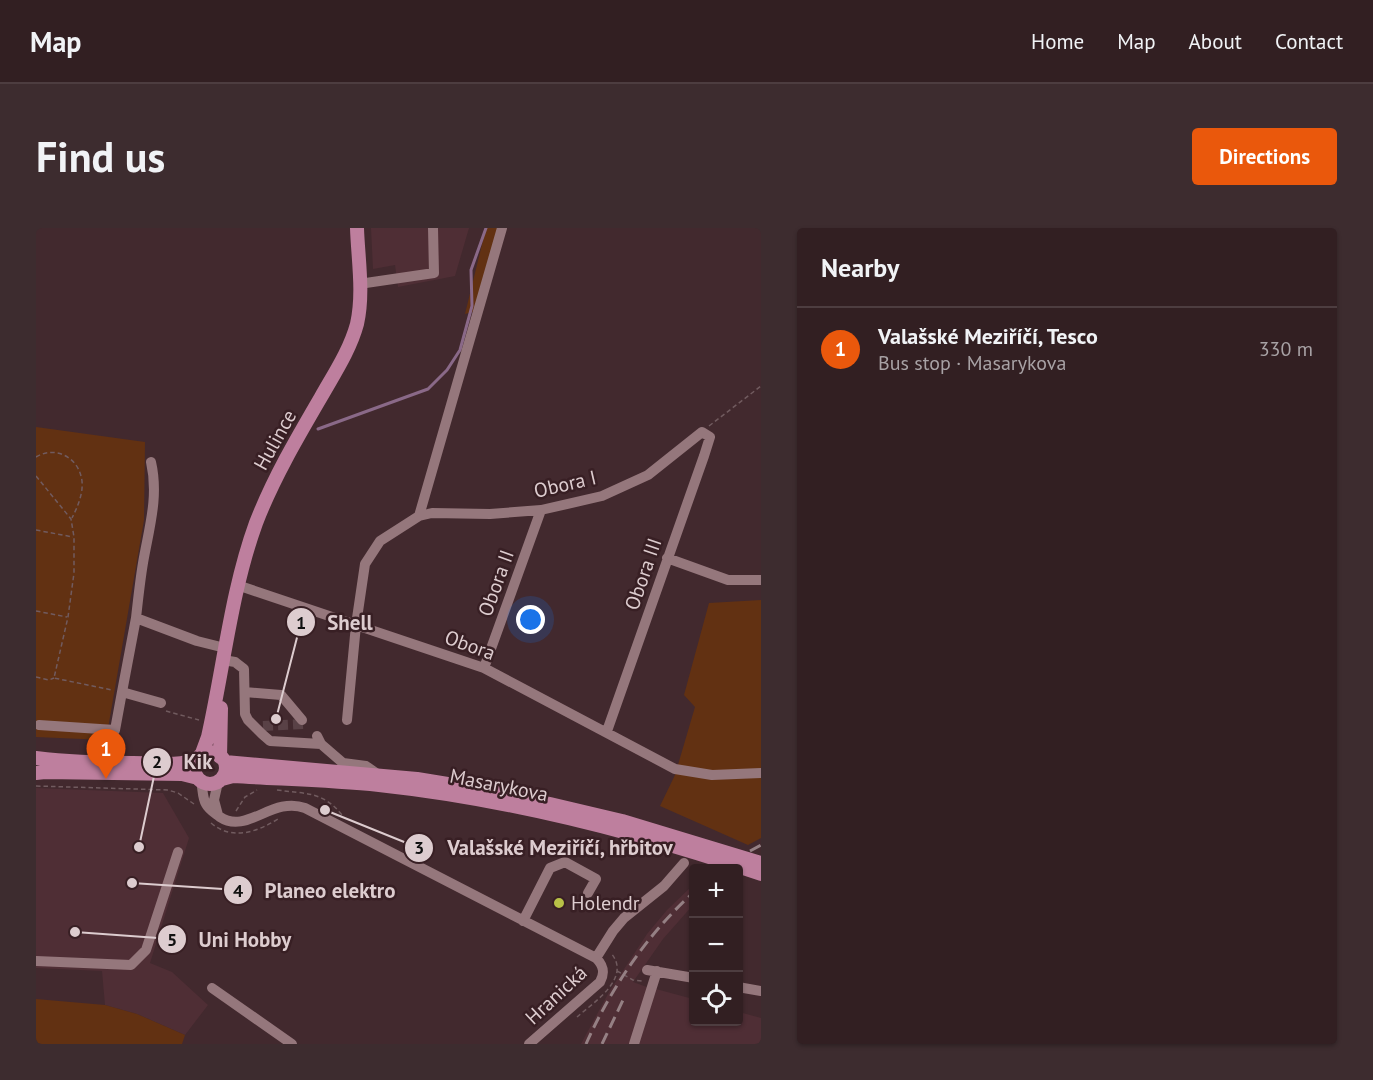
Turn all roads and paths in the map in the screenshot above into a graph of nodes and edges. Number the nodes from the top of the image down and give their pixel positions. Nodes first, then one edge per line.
1 (357, 228) edge
2 (434, 228) edge
3 (502, 228) edge
4 (359, 284) junction
5 (761, 386) edge
6 (702, 432) junction
7 (36, 457) edge
8 (151, 462) dead end
9 (36, 476) edge
10 (542, 510) junction
11 (419, 516) junction
12 (71, 519) junction
13 (36, 530) edge
14 (74, 537) junction
15 (667, 558) junction
16 (761, 580) edge
17 (240, 586) junction
18 (36, 611) edge
19 (68, 617) junction
20 (136, 618) junction
21 (356, 625) junction
22 (223, 661) junction
23 (484, 668) junction
24 (36, 677) edge
25 (54, 678) junction
26 (122, 692) junction
27 (245, 692) junction
28 (161, 703) dead end
29 (302, 720) dead end
30 (347, 720) dead end
31 (39, 725) dead end
32 (115, 730) junction
33 (607, 731) junction
34 (118, 753) dead end
35 (199, 757) junction
36 (36, 758) edge
37 (222, 760) junction
38 (36, 773) edge
39 (761, 773) edge
40 (379, 775) junction
41 (200, 780) junction
42 (220, 781) junction
43 (36, 786) edge
44 (477, 794) junction
45 (195, 805) dead end
46 (218, 815) junction
47 (283, 816) dead end
48 (205, 818) dead end
49 (178, 852) dead end
50 (684, 863) dead end
51 (761, 863) edge
52 (761, 874) edge
53 (588, 893) dead end
54 (523, 921) junction
55 (599, 953) junction
56 (36, 961) edge
57 (689, 977) edge
58 (212, 988) dead end
59 (743, 988) edge
60 (761, 992) edge
61 (577, 1017) dead end
62 (292, 1044) edge
63 (529, 1044) edge
64 (634, 1044) edge

1 - 4 main road, Hulince
2 - 4 street
3 - 11 street
4 - 17 main road, Hulince
5 - 6 path
6 - 10 street, Obora I
6 - 15 street, Obora III
7 - 12 path
8 - 20 street
9 - 12 path
10 - 11 street, Obora I
10 - 23 street, Obora II
11 - 21 street, Obora I
12 - 14 path
13 - 14 path
14 - 19 path
15 - 16 street
15 - 33 street, Obora III
17 - 21 street, Obora
17 - 22 main road, Hulince
18 - 19 path
19 - 25 path
20 - 22 street
20 - 26 street
21 - 23 street, Obora
21 - 30 street, Obora I
22 - 27 street
22 - 35 main road, Hulince
22 - 37 main road, Hulince
23 - 33 street, Obora
24 - 25 path
25 - 26 path
26 - 28 street
26 - 32 street
27 - 29 street
27 - 40 street
31 - 32 street
32 - 34 path
33 - 39 street, Obora
35 - 36 main road
35 - 37 main road
35 - 41 main road
37 - 40 main road, Masarykova
37 - 42 main road
38 - 41 main road
40 - 44 main road, Masarykova
41 - 42 main road
41 - 46 street
42 - 44 main road, Masarykova
42 - 46 street
43 - 45 path
44 - 51 main road, Masarykova
44 - 52 main road, Masarykova
46 - 54 street
47 - 48 path
49 - 56 street
50 - 55 street
53 - 54 street
54 - 55 street
55 - 61 path
55 - 63 street, Hranická
57 - 64 street
58 - 62 street
59 - 60 street

